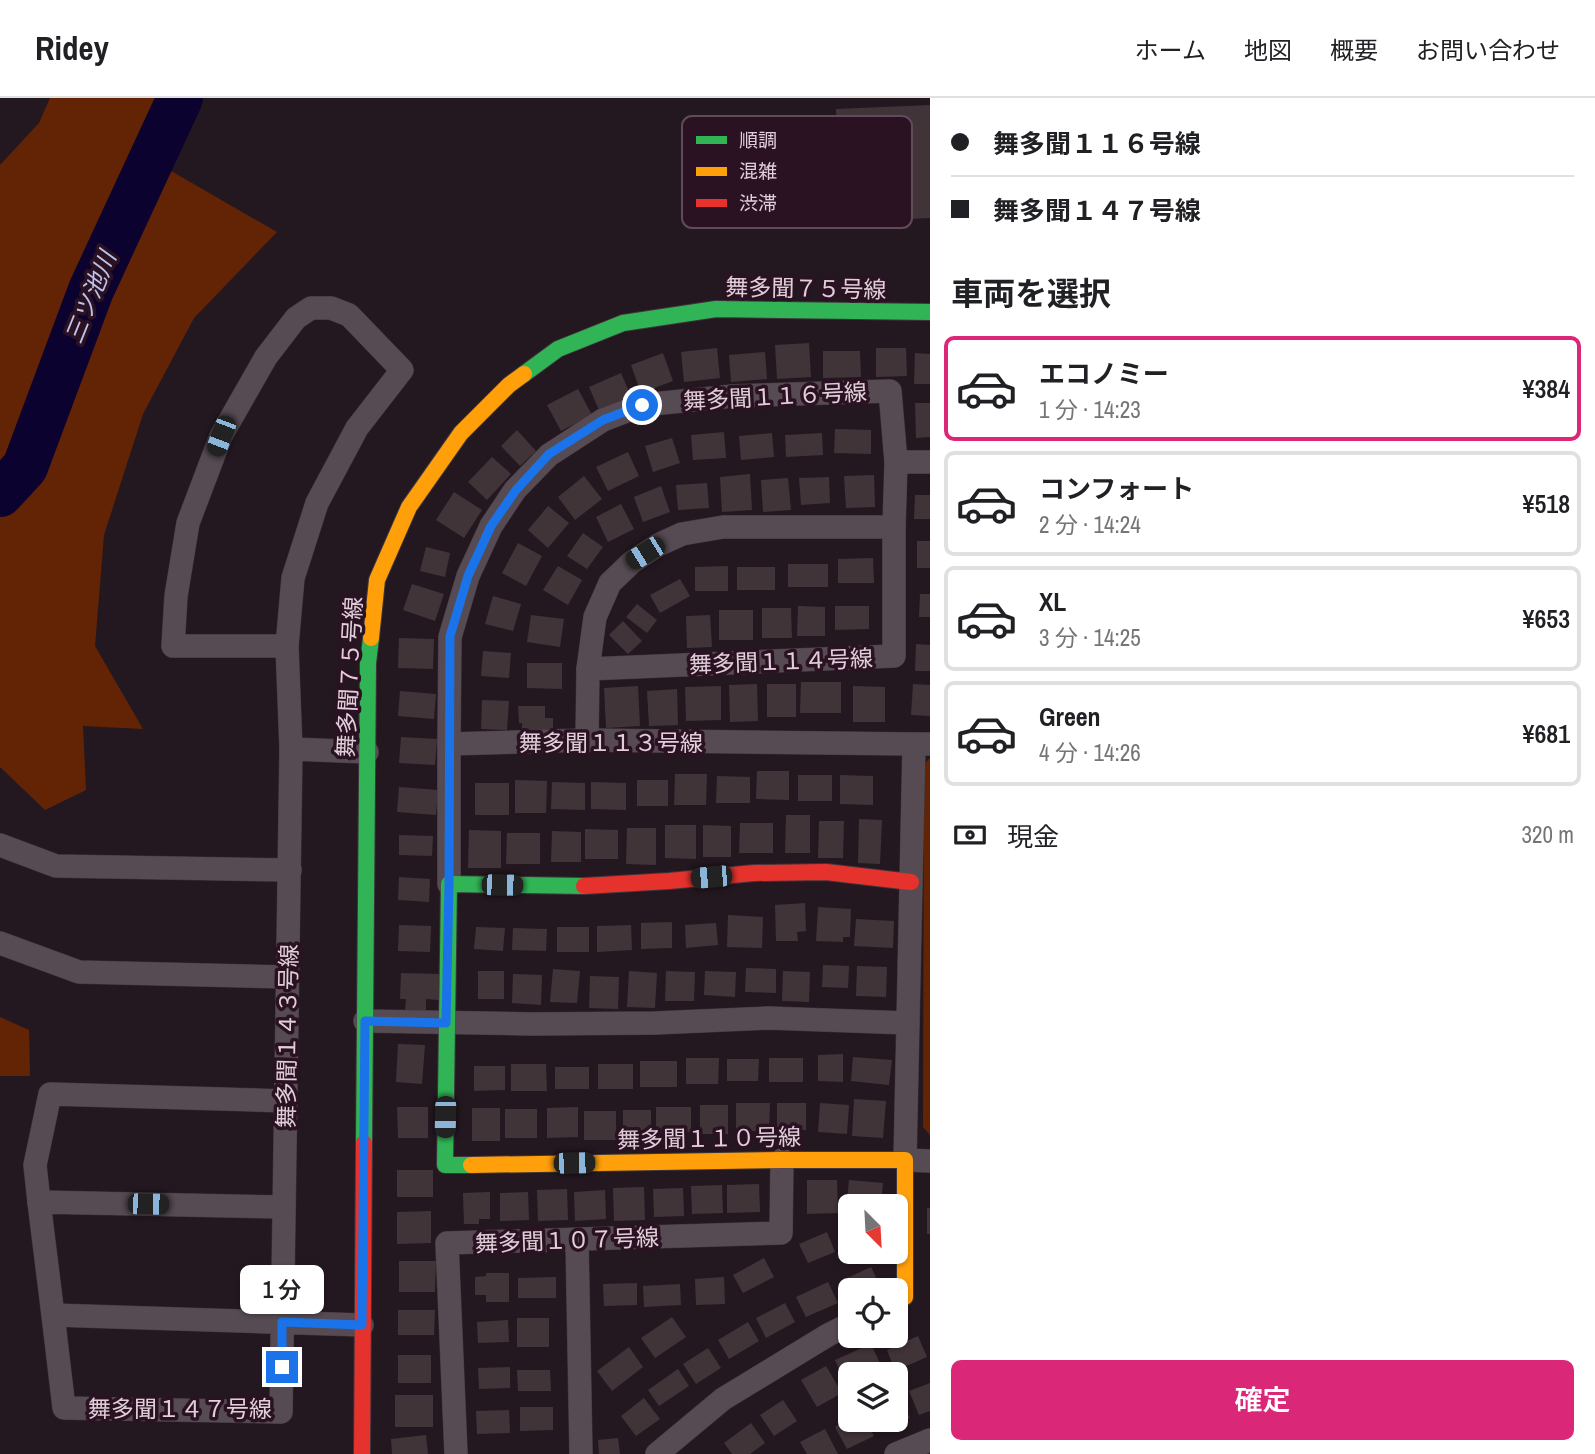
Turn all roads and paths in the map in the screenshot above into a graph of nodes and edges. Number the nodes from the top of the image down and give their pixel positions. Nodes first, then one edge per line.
1 (930, 312) edge
2 (896, 462) junction
3 (930, 462) edge
4 (894, 527) junction
5 (287, 646) junction
6 (588, 669) junction
7 (587, 740) junction
8 (449, 744) junction
9 (922, 744) edge
10 (292, 749) junction
11 (368, 752) junction
12 (0, 845) edge
13 (290, 870) junction
14 (911, 883) junction
15 (449, 884) junction
16 (0, 943) edge
17 (288, 977) junction
18 (365, 1021) junction
19 (446, 1023) junction
20 (908, 1023) junction
21 (286, 1101) junction
22 (782, 1160) junction
23 (905, 1160) junction
24 (930, 1161) edge
25 (39, 1202) junction
26 (284, 1207) junction
27 (577, 1240) junction
28 (905, 1278) edge
29 (53, 1315) junction
30 (282, 1322) junction
31 (362, 1325) junction
32 (838, 1330) edge
33 (930, 1440) edge
34 (362, 1454) edge
35 (456, 1454) edge
36 (581, 1454) edge
37 (657, 1454) edge
38 (896, 1454) edge

1 - 11 street, 舞多聞７５号線
2 - 3 street
2 - 4 street, 舞多聞１１４号線
2 - 8 street, 舞多聞１１６号線
4 - 6 street
4 - 6 street, 舞多聞１１４号線
5 - 5 street, 舞多聞１４３号線
5 - 10 street, 舞多聞１４３号線
6 - 7 street
7 - 8 street, 舞多聞１１３号線
7 - 9 street, 舞多聞１１３号線
8 - 15 street
9 - 14 street
10 - 11 street
10 - 13 street, 舞多聞１４３号線
11 - 18 street, 舞多聞７５号線
12 - 13 street
13 - 17 street, 舞多聞１４３号線
14 - 15 street
14 - 20 street
15 - 19 street
16 - 17 street
17 - 21 street, 舞多聞１４３号線
18 - 19 street
18 - 31 street, 舞多聞７５号線
19 - 20 street
19 - 22 street, 舞多聞１１０号線
20 - 23 street
21 - 25 street
21 - 26 street, 舞多聞１４３号線
22 - 23 street, 舞多聞１１０号線
22 - 27 street, 舞多聞１０７号線
23 - 24 street
23 - 28 street
25 - 26 street
25 - 29 street
26 - 30 street, 舞多聞１４３号線
27 - 35 street, 舞多聞１０７号線
27 - 36 street
29 - 30 street
29 - 30 street, 舞多聞１４７号線
30 - 31 street
31 - 34 street, 舞多聞７５号線
32 - 37 street
33 - 38 street

